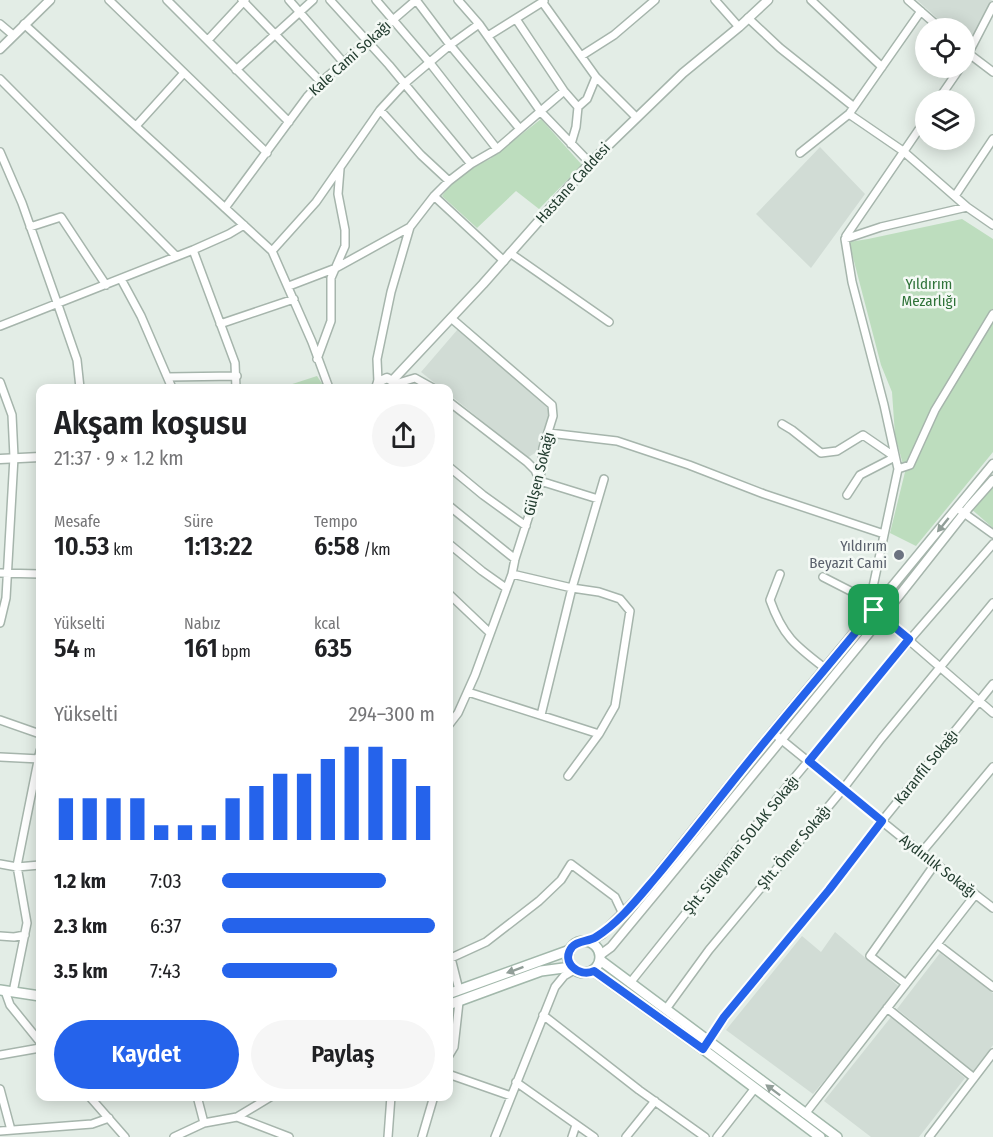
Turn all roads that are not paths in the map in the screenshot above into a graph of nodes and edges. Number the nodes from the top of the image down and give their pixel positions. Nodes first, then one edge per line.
1 (50, 0) edge
2 (109, 0) edge
3 (167, 0) edge
4 (244, 0) edge
5 (289, 0) edge
6 (313, 0) edge
7 (330, 0) edge
8 (376, 0) edge
9 (416, 0) edge
10 (458, 0) edge
11 (655, 0) edge
12 (715, 0) edge
13 (768, 0) edge
14 (811, 0) edge
15 (908, 0) edge
16 (544, 1) edge
17 (993, 6) edge
18 (921, 11) junction
19 (300, 12) junction
20 (748, 18) junction
21 (929, 18) edge
22 (393, 19) junction
23 (516, 19) junction
24 (0, 24) edge
25 (24, 24) junction
26 (479, 24) junction
27 (739, 27) junction
28 (275, 34) junction
29 (13, 35) junction
30 (488, 36) junction
31 (975, 39) edge
32 (207, 40) junction
33 (368, 41) junction
34 (450, 45) junction
35 (0, 49) edge
36 (581, 56) junction
37 (975, 61) edge
38 (344, 63) junction
39 (430, 63) junction
40 (882, 67) junction
41 (236, 70) junction
42 (993, 72) edge
43 (183, 74) junction
44 (596, 77) junction
45 (0, 79) edge
46 (321, 82) junction
47 (404, 84) junction
48 (564, 91) junction
49 (578, 107) junction
50 (380, 110) junction
51 (851, 111) junction
52 (541, 112) junction
53 (636, 117) junction
54 (289, 122) junction
55 (136, 126) junction
56 (520, 129) junction
57 (915, 135) edge
58 (993, 139) edge
59 (571, 144) junction
60 (497, 149) junction
61 (0, 152) edge
62 (903, 152) junction
63 (267, 153) junction
64 (800, 153) dead end
65 (590, 163) junction
66 (471, 164) junction
67 (340, 169) junction
68 (449, 181) junction
69 (434, 196) junction
70 (956, 196) junction
71 (968, 207) junction
72 (225, 208) junction
73 (244, 225) junction
74 (993, 225) edge
75 (30, 227) junction
76 (410, 227) junction
77 (845, 239) junction
78 (193, 250) junction
79 (272, 251) junction
80 (510, 253) junction
81 (176, 256) junction
82 (504, 261) junction
83 (336, 268) junction
84 (121, 279) junction
85 (106, 285) junction
86 (289, 286) junction
87 (294, 299) junction
88 (58, 305) junction
89 (993, 314) edge
90 (450, 318) junction
91 (609, 322) dead end
92 (220, 324) junction
93 (0, 326) edge
94 (317, 359) junction
95 (237, 376) junction
96 (168, 377) junction
97 (0, 382) edge
98 (79, 384) edge
99 (171, 384) edge
100 (236, 384) edge
101 (327, 384) edge
102 (377, 384) edge
103 (378, 384) edge
104 (394, 384) edge
105 (426, 384) edge
106 (453, 405) edge
107 (782, 424) dead end
108 (549, 433) junction
109 (36, 457) edge
110 (895, 457) junction
111 (14, 458) junction
112 (0, 459) edge
113 (993, 464) edge
114 (898, 469) junction
115 (453, 470) edge
116 (604, 479) dead end
117 (993, 480) edge
118 (540, 481) junction
119 (847, 495) dead end
120 (598, 499) junction
121 (453, 509) edge
122 (961, 511) junction
123 (526, 526) junction
124 (885, 534) junction
125 (993, 534) edge
126 (993, 544) edge
127 (453, 547) edge
128 (515, 559) junction
129 (4, 573) edge
130 (36, 574) edge
131 (512, 574) junction
132 (780, 574) dead end
133 (823, 577) dead end
134 (506, 588) junction
135 (572, 588) junction
136 (453, 598) edge
137 (870, 601) junction
138 (993, 603) edge
139 (874, 610) junction
140 (883, 616) junction
141 (0, 623) edge
142 (489, 632) junction
143 (909, 639) junction
144 (939, 667) junction
145 (826, 669) junction
146 (993, 684) edge
147 (468, 692) junction
148 (978, 702) junction
149 (993, 713) edge
150 (541, 715) junction
151 (0, 720) edge
152 (453, 720) edge
153 (772, 732) junction
154 (36, 733) edge
155 (598, 734) junction
156 (781, 739) junction
157 (0, 757) edge
158 (36, 760) edge
159 (809, 761) junction
160 (993, 767) edge
161 (36, 775) edge
162 (568, 776) dead end
163 (843, 789) junction
164 (882, 821) junction
165 (921, 853) junction
166 (0, 864) edge
167 (935, 864) junction
168 (36, 865) edge
169 (17, 867) junction
170 (975, 895) junction
171 (993, 908) edge
172 (624, 914) junction
173 (25, 935) junction
174 (0, 936) edge
175 (589, 942) junction
176 (937, 944) junction
177 (570, 950) junction
178 (453, 957) edge
179 (600, 957) junction
180 (453, 966) edge
181 (573, 968) junction
182 (594, 971) junction
183 (630, 983) junction
184 (906, 984) junction
185 (993, 987) edge
186 (459, 990) junction
187 (6, 991) edge
188 (453, 992) edge
189 (36, 995) edge
190 (459, 1002) junction
191 (453, 1004) edge
192 (887, 1008) junction
193 (666, 1009) junction
194 (543, 1015) junction
195 (36, 1037) edge
196 (705, 1044) junction
197 (36, 1049) edge
198 (453, 1049) edge
199 (993, 1053) edge
200 (0, 1055) edge
201 (453, 1076) edge
202 (974, 1078) junction
203 (516, 1082) junction
204 (755, 1088) junction
205 (0, 1089) edge
206 (511, 1096) junction
207 (94, 1101) edge
208 (199, 1101) edge
209 (264, 1101) edge
210 (391, 1101) edge
211 (433, 1101) edge
212 (655, 1101) junction
213 (805, 1114) junction
214 (237, 1117) junction
215 (109, 1118) junction
216 (204, 1123) junction
217 (576, 1125) junction
218 (264, 1127) junction
219 (34, 1128) junction
220 (11, 1130) junction
221 (0, 1131) edge
222 (23, 1137) edge
223 (125, 1137) edge
224 (174, 1137) edge
225 (263, 1137) edge
226 (289, 1137) edge
227 (388, 1137) edge
228 (422, 1137) edge
229 (495, 1137) edge
230 (572, 1137) edge
231 (594, 1137) edge
232 (626, 1137) edge
233 (705, 1137) edge
234 (717, 1137) edge
235 (820, 1137) edge
236 (837, 1137) edge
237 (929, 1137) edge

1 - 25 street
2 - 43 street
3 - 32 street
4 - 28 street
4 - 32 street
5 - 19 street
6 - 19 street
7 - 33 street
8 - 22 street
9 - 22 street, Kale Cami Sokağı
9 - 34 street
10 - 26 street
11 - 36 street
12 - 27 street
13 - 20 street, Hastane Caddesi
14 - 40 street
15 - 18 street
16 - 23 street
16 - 36 street
17 - 31 street
18 - 21 street
18 - 40 street
19 - 28 street
19 - 38 street
20 - 27 street, Hastane Caddesi
20 - 51 street
22 - 33 street, Kale Cami Sokağı
22 - 39 street
23 - 30 street
23 - 48 street
24 - 29 street
25 - 29 street
25 - 55 street
26 - 30 street
26 - 34 street
27 - 53 street, Hastane Caddesi
28 - 41 street
28 - 46 street
29 - 35 street
30 - 52 street
32 - 41 street
33 - 38 street, Kale Cami Sokağı
33 - 47 street
34 - 39 street
34 - 56 street
36 - 44 street
37 - 42 street
38 - 46 street, Kale Cami Sokağı
39 - 47 street
39 - 60 street
40 - 51 street
41 - 54 street
43 - 55 street
43 - 63 street
44 - 49 street
44 - 53 street
45 - 81 street
46 - 54 street, Kale Cami Sokağı
47 - 50 street
47 - 66 street
48 - 49 street
48 - 52 street
49 - 59 street
50 - 67 street
50 - 68 street
51 - 62 street
51 - 64 street
52 - 56 street
52 - 59 street
53 - 65 street, Hastane Caddesi
54 - 63 street, Kale Cami Sokağı
55 - 72 street
56 - 60 street
57 - 62 street
58 - 70 street
59 - 65 street
60 - 66 street
61 - 75 street
62 - 70 street
62 - 77 street
63 - 72 street, Kale Cami Sokağı
65 - 80 street, Hastane Caddesi
66 - 68 street
67 - 79 street
67 - 83 street
68 - 69 street
69 - 76 street
69 - 82 street
70 - 71 street
71 - 74 street
71 - 77 street
72 - 73 street
73 - 78 street
73 - 79 street
75 - 85 street
75 - 88 street
76 - 83 street
76 - 102 street
77 - 110 street
78 - 81 street
78 - 92 street
79 - 86 street
80 - 82 street, Hastane Caddesi
80 - 91 street
81 - 84 street
82 - 90 street, Hastane Caddesi
83 - 86 street
83 - 94 street
84 - 85 street
84 - 96 street
85 - 88 street
86 - 87 street
87 - 92 street
87 - 94 street
88 - 93 street
88 - 98 street
89 - 114 street
90 - 104 street, Hastane Caddesi
90 - 108 street, Gülşen Sokağı
92 - 95 street
94 - 101 street
95 - 96 street
95 - 100 street
96 - 99 street
97 - 111 street
103 - 104 street
104 - 105 street
106 - 118 street
107 - 110 street
108 - 118 street, Gülşen Sokağı
108 - 124 street
109 - 111 street
110 - 114 street
110 - 119 street
111 - 112 street
111 - 129 street
113 - 122 street
114 - 124 street
115 - 123 street
116 - 120 street
117 - 122 street
118 - 120 street
118 - 123 street, Gülşen Sokağı
120 - 135 street
121 - 128 street
122 - 125 street
122 -> 139 street
122 - 140 street
123 - 128 street, Gülşen Sokağı
124 - 137 street
126 - 143 street, Şht. Süleyman SOLAK Sokağı
127 - 134 street
128 - 131 street, Gülşen Sokağı
129 - 130 street
129 - 141 street
131 - 134 street, Gülşen Sokağı
131 - 135 street
132 - 145 street
133 - 137 street
134 - 142 street, Gülşen Sokağı
135 - 150 street
135 - 155 street
136 - 142 street
137 - 139 street
138 - 144 street, Şht. Ömer Sokağı
139 - 140 street
139 - 145 street
140 - 143 street
140 - 156 street
142 - 147 street, Gülşen Sokağı
143 - 144 street
143 - 159 street, Şht. Süleyman SOLAK Sokağı
144 - 148 street
144 - 163 street, Şht. Ömer Sokağı
145 - 153 street
146 - 148 street, Karanfil Sokağı
147 - 150 street
147 - 152 street, Gülşen Sokağı
148 - 149 street
148 - 164 street, Karanfil Sokağı
150 - 155 street
151 - 154 street
153 - 156 street, Aydınlık Sokağı
153 - 172 street
155 - 162 street
156 - 159 street, Aydınlık Sokağı
156 - 179 street
157 - 158 street
159 - 163 street, Aydınlık Sokağı
159 - 183 street, Şht. Süleyman SOLAK Sokağı
160 - 165 street
161 - 169 street
163 - 164 street, Aydınlık Sokağı
163 - 193 street, Şht. Ömer Sokağı
164 - 165 street, Aydınlık Sokağı
164 - 196 street, Karanfil Sokağı
165 - 167 street, Aydınlık Sokağı
166 - 169 street
167 - 170 street, Aydınlık Sokağı
167 - 184 street
168 - 169 street
169 - 173 street
170 - 171 street, Aydınlık Sokağı
170 - 176 street
172 - 175 street
172 - 178 street
173 - 174 street
173 - 187 street
175 - 177 main road
175 - 179 main road
176 - 184 street
176 - 185 street
177 - 181 main road
177 -> 186 main road
179 - 182 main road
179 - 183 main road
180 - 186 street
181 - 182 main road
181 - 190 main road
181 - 194 street
182 - 196 main road
183 - 193 main road
184 - 192 street
186 - 188 main road
187 - 189 main road
187 - 195 street
190 - 191 main road
190 - 198 street
192 - 202 street
192 - 213 street
193 - 196 main road
194 - 203 street
194 - 212 street
196 - 204 main road
213 -> 196 main road
197 - 200 street
199 - 202 street
201 - 206 street
202 - 237 street
203 - 206 street
203 - 217 street
204 - 234 street
204 - 235 main road
205 - 220 street
206 - 229 street
207 - 215 street
208 - 216 street
209 - 214 street
210 - 227 street
211 - 228 street
212 - 232 street
212 - 233 street
213 - 236 main road
214 - 216 street
214 - 218 street
215 - 219 street
215 - 223 street
216 - 224 street
217 - 230 street
217 - 231 street
218 - 225 street
218 - 226 street
219 - 220 street
219 - 222 street
220 - 221 street

